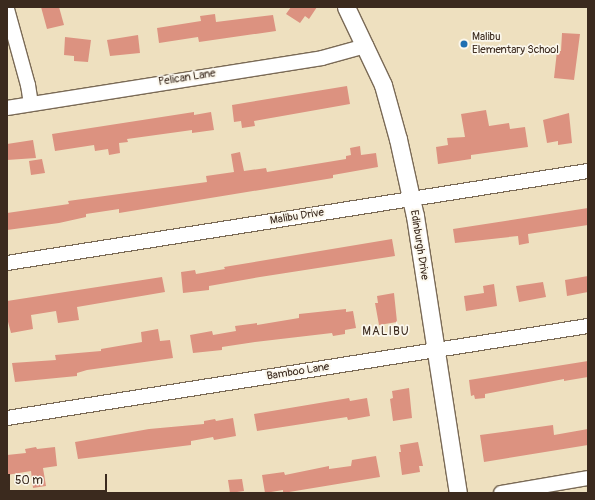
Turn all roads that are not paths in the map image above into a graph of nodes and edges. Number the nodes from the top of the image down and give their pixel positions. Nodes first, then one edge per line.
1 (346, 7) edge
2 (7, 9) edge
3 (366, 46) junction
4 (31, 104) junction
5 (7, 108) edge
6 (588, 171) edge
7 (412, 199) junction
8 (7, 263) edge
9 (588, 326) edge
10 (435, 350) junction
11 (7, 418) edge
12 (588, 478) edge
13 (458, 493) edge
14 (502, 493) edge

1 - 3 street, Edinburgh Drive
2 - 4 street
3 - 4 street, Pelican Lane
3 - 7 street, Edinburgh Drive
4 - 5 street, Pelican Lane
6 - 7 street, Malibu Drive
7 - 8 street, Malibu Drive
7 - 10 street, Edinburgh Drive
9 - 10 street, Bamboo Lane
10 - 11 street, Bamboo Lane
10 - 13 street, Edinburgh Drive
12 - 14 street

